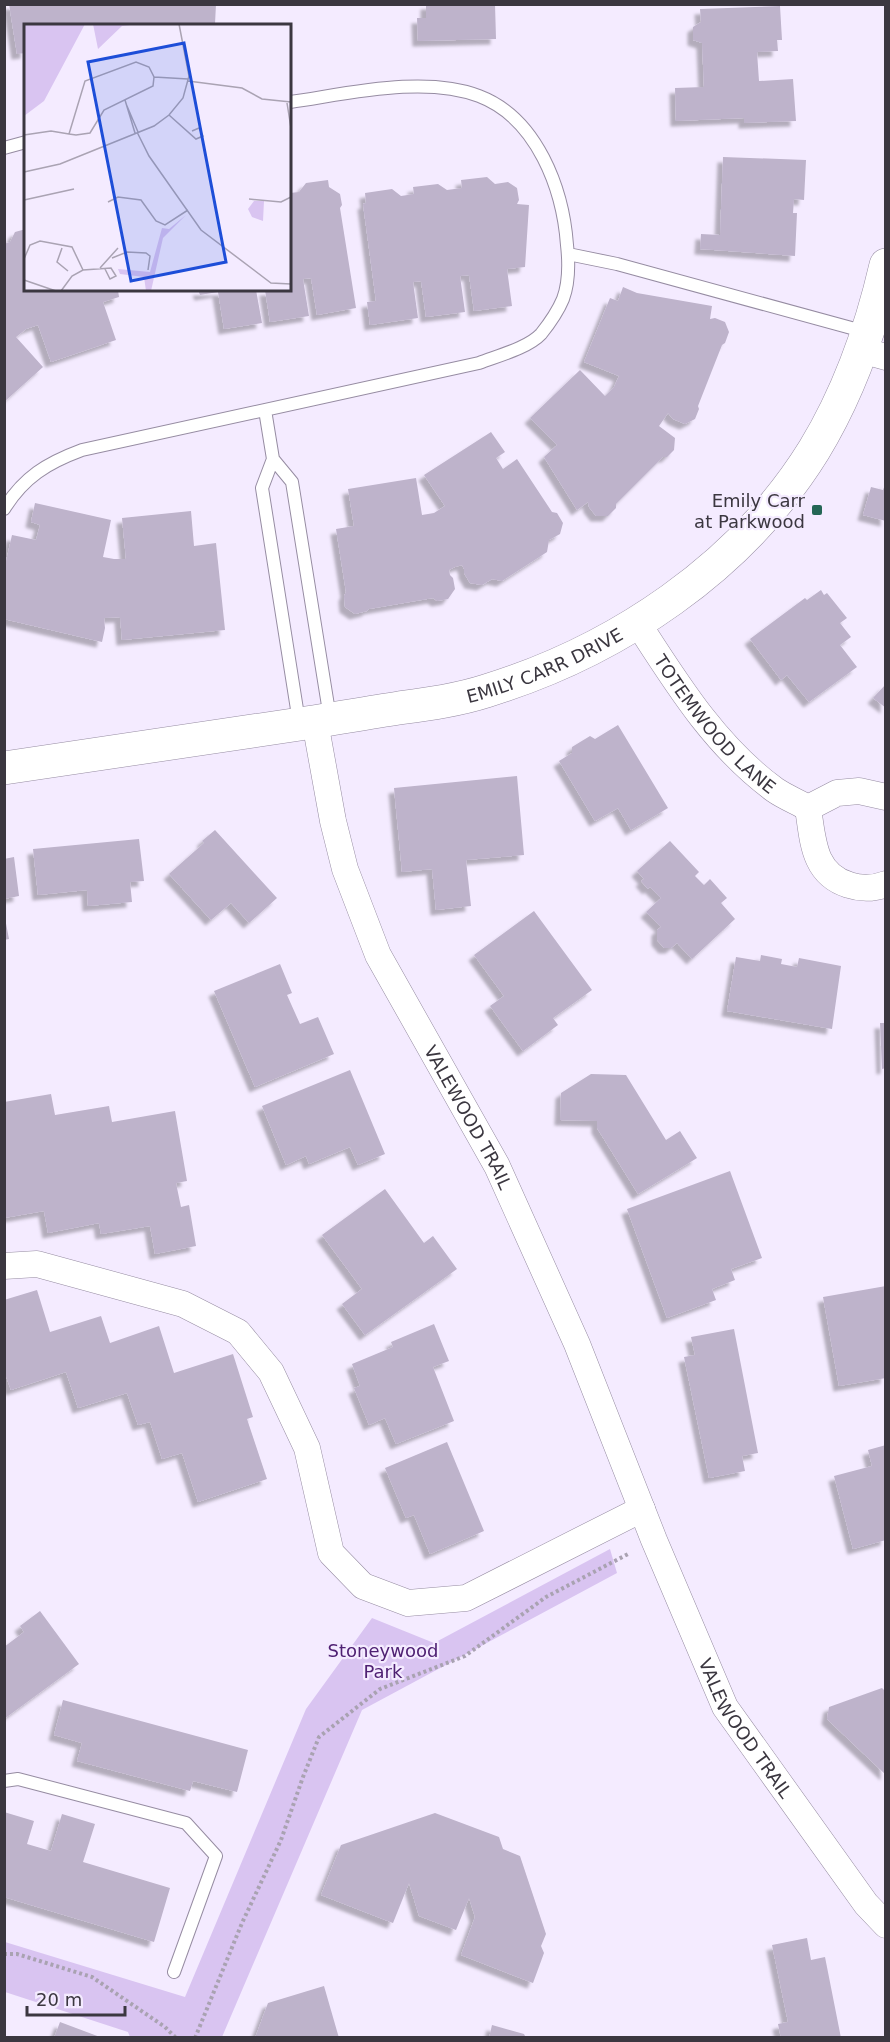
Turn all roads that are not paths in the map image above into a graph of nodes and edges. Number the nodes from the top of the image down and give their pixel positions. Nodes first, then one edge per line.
1 (291, 102) edge
2 (24, 143) edge
3 (4, 148) edge
4 (568, 254) junction
5 (885, 265) edge
6 (871, 346) edge
7 (265, 410) junction
8 (273, 459) junction
9 (4, 508) edge
10 (637, 622) junction
11 (315, 722) junction
12 (4, 768) edge
13 (885, 797) edge
14 (808, 808) junction
15 (885, 884) edge
16 (4, 1266) edge
17 (642, 1509) junction
18 (4, 1781) edge
19 (885, 1925) edge
20 (174, 1972) dead end

1 - 4 lane
2 - 3 lane
4 - 6 lane
4 - 7 lane
5 - 6 street, EMILY CARR DRIVE
6 - 10 street, EMILY CARR DRIVE
7 - 8 lane
7 - 9 lane
8 - 11 lane
8 - 11 lane
10 - 11 street, EMILY CARR DRIVE
10 - 14 street, TOTEMWOOD LANE
11 - 12 street, EMILY CARR DRIVE
11 - 17 street, VALEWOOD TRAIL
13 - 14 street
14 - 15 street
16 - 17 street
17 - 19 street, VALEWOOD TRAIL
18 - 20 lane

